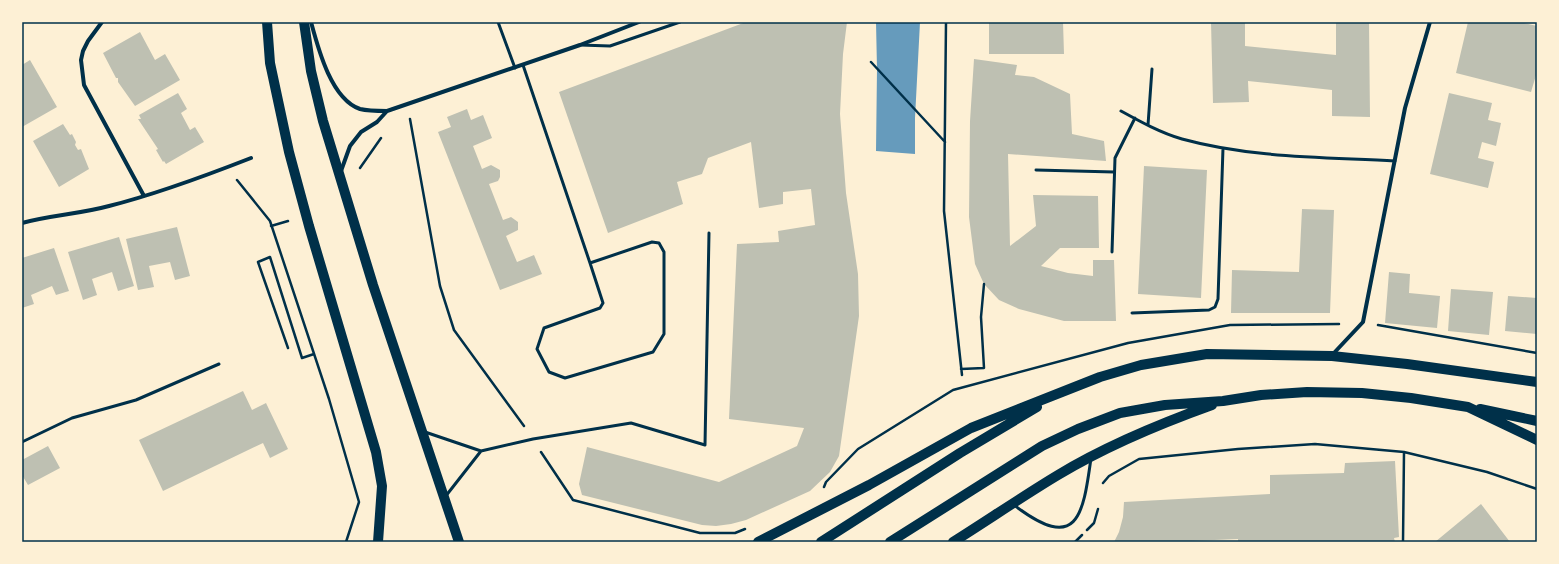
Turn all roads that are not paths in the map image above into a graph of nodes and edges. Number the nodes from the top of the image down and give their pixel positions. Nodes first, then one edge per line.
1 (102, 22) edge
2 (267, 22) edge
3 (304, 22) edge
4 (311, 22) edge
5 (498, 22) edge
6 (639, 22) edge
7 (680, 22) edge
8 (1430, 22) edge
9 (580, 46) junction
10 (523, 65) junction
11 (515, 68) junction
12 (1152, 69) dead end
13 (387, 111) junction
14 (1121, 111) dead end
15 (1135, 118) junction
16 (1148, 125) junction
17 (1224, 148) junction
18 (251, 158) dead end
19 (1395, 161) junction
20 (1036, 170) dead end
21 (1114, 172) junction
22 (340, 176) junction
23 (144, 196) junction
24 (22, 223) edge
25 (710, 233) dead end
26 (1112, 252) dead end
27 (590, 263) junction
28 (1132, 313) dead end
29 (1332, 356) junction
30 (219, 364) dead end
31 (1100, 376) junction
32 (1537, 382) edge
33 (1223, 402) junction
34 (1468, 407) junction
35 (1537, 421) edge
36 (423, 431) junction
37 (1537, 440) edge
38 (22, 442) edge
39 (481, 451) junction
40 (1092, 457) junction
41 (444, 499) junction
42 (1013, 504) junction
43 (378, 542) edge
44 (460, 542) edge
45 (758, 542) edge
46 (821, 542) edge
47 (890, 542) edge
48 (953, 542) edge

1 - 23 street
2 - 43 main road
3 - 22 main road
4 - 13 street
5 - 11 lane
6 - 9 street
7 - 9 lane
8 - 19 street
9 - 10 street
10 - 11 street
10 - 27 lane
11 - 13 street
12 - 16 lane
13 - 22 street
14 - 15 lane
15 - 16 lane
15 - 21 lane
16 - 17 lane
17 - 19 lane
17 - 28 lane
18 - 23 street
19 - 29 street
20 - 21 lane
21 - 26 lane
22 - 36 main road
23 - 24 street
25 - 39 lane
27 - 27 lane
29 - 31 main road
29 - 32 main road
30 - 38 lane
31 - 45 main road
31 - 46 main road
33 - 34 main road
33 - 40 main road
33 - 47 main road
34 - 35 main road
34 - 37 main road
36 - 39 lane
36 - 41 main road
39 - 41 lane
40 - 42 main road
40 - 42 lane
41 - 44 main road
42 - 48 main road

